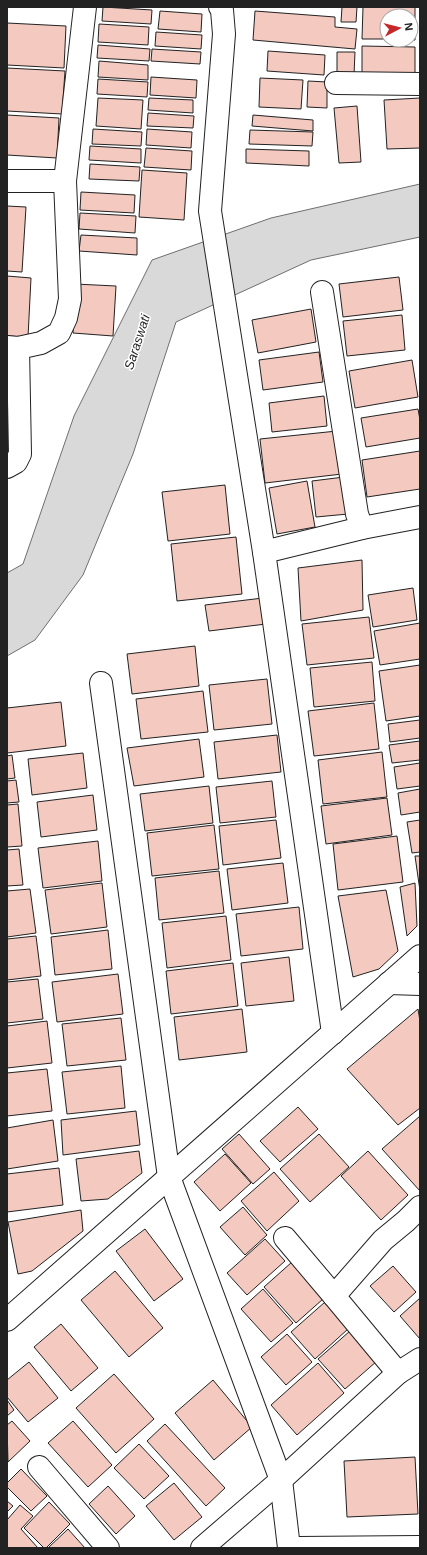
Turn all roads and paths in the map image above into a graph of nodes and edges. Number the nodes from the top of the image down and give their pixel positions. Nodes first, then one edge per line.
1 (85, 7) edge
2 (220, 7) edge
3 (336, 83) dead end
4 (420, 84) edge
5 (7, 181) edge
6 (65, 181) junction
7 (322, 292) dead end
8 (13, 348) edge
9 (7, 467) edge
10 (420, 517) edge
11 (362, 528) junction
12 (264, 552) junction
13 (101, 683) dead end
14 (420, 956) edge
15 (389, 983) junction
16 (420, 984) edge
17 (333, 1033) junction
18 (169, 1177) junction
19 (420, 1207) edge
20 (285, 1238) dead end
21 (334, 1296) junction
22 (7, 1320) edge
23 (420, 1359) edge
24 (398, 1373) junction
25 (39, 1468) dead end
26 (281, 1480) junction
27 (420, 1547) edge
28 (108, 1548) edge
29 (202, 1548) edge
30 (290, 1548) edge
31 (298, 1548) edge

1 - 6 street
2 - 12 street
3 - 4 street
5 - 6 street
6 - 8 street
7 - 11 street
8 - 9 street
10 - 11 street
11 - 12 street
12 - 17 street
13 - 18 street
14 - 15 street
15 - 16 street
15 - 17 street
17 - 18 street
18 - 22 street
18 - 26 street
19 - 21 street
20 - 21 street
21 - 24 street
23 - 24 street
24 - 26 street
25 - 28 street
26 - 29 street
26 - 30 street
27 - 31 street

